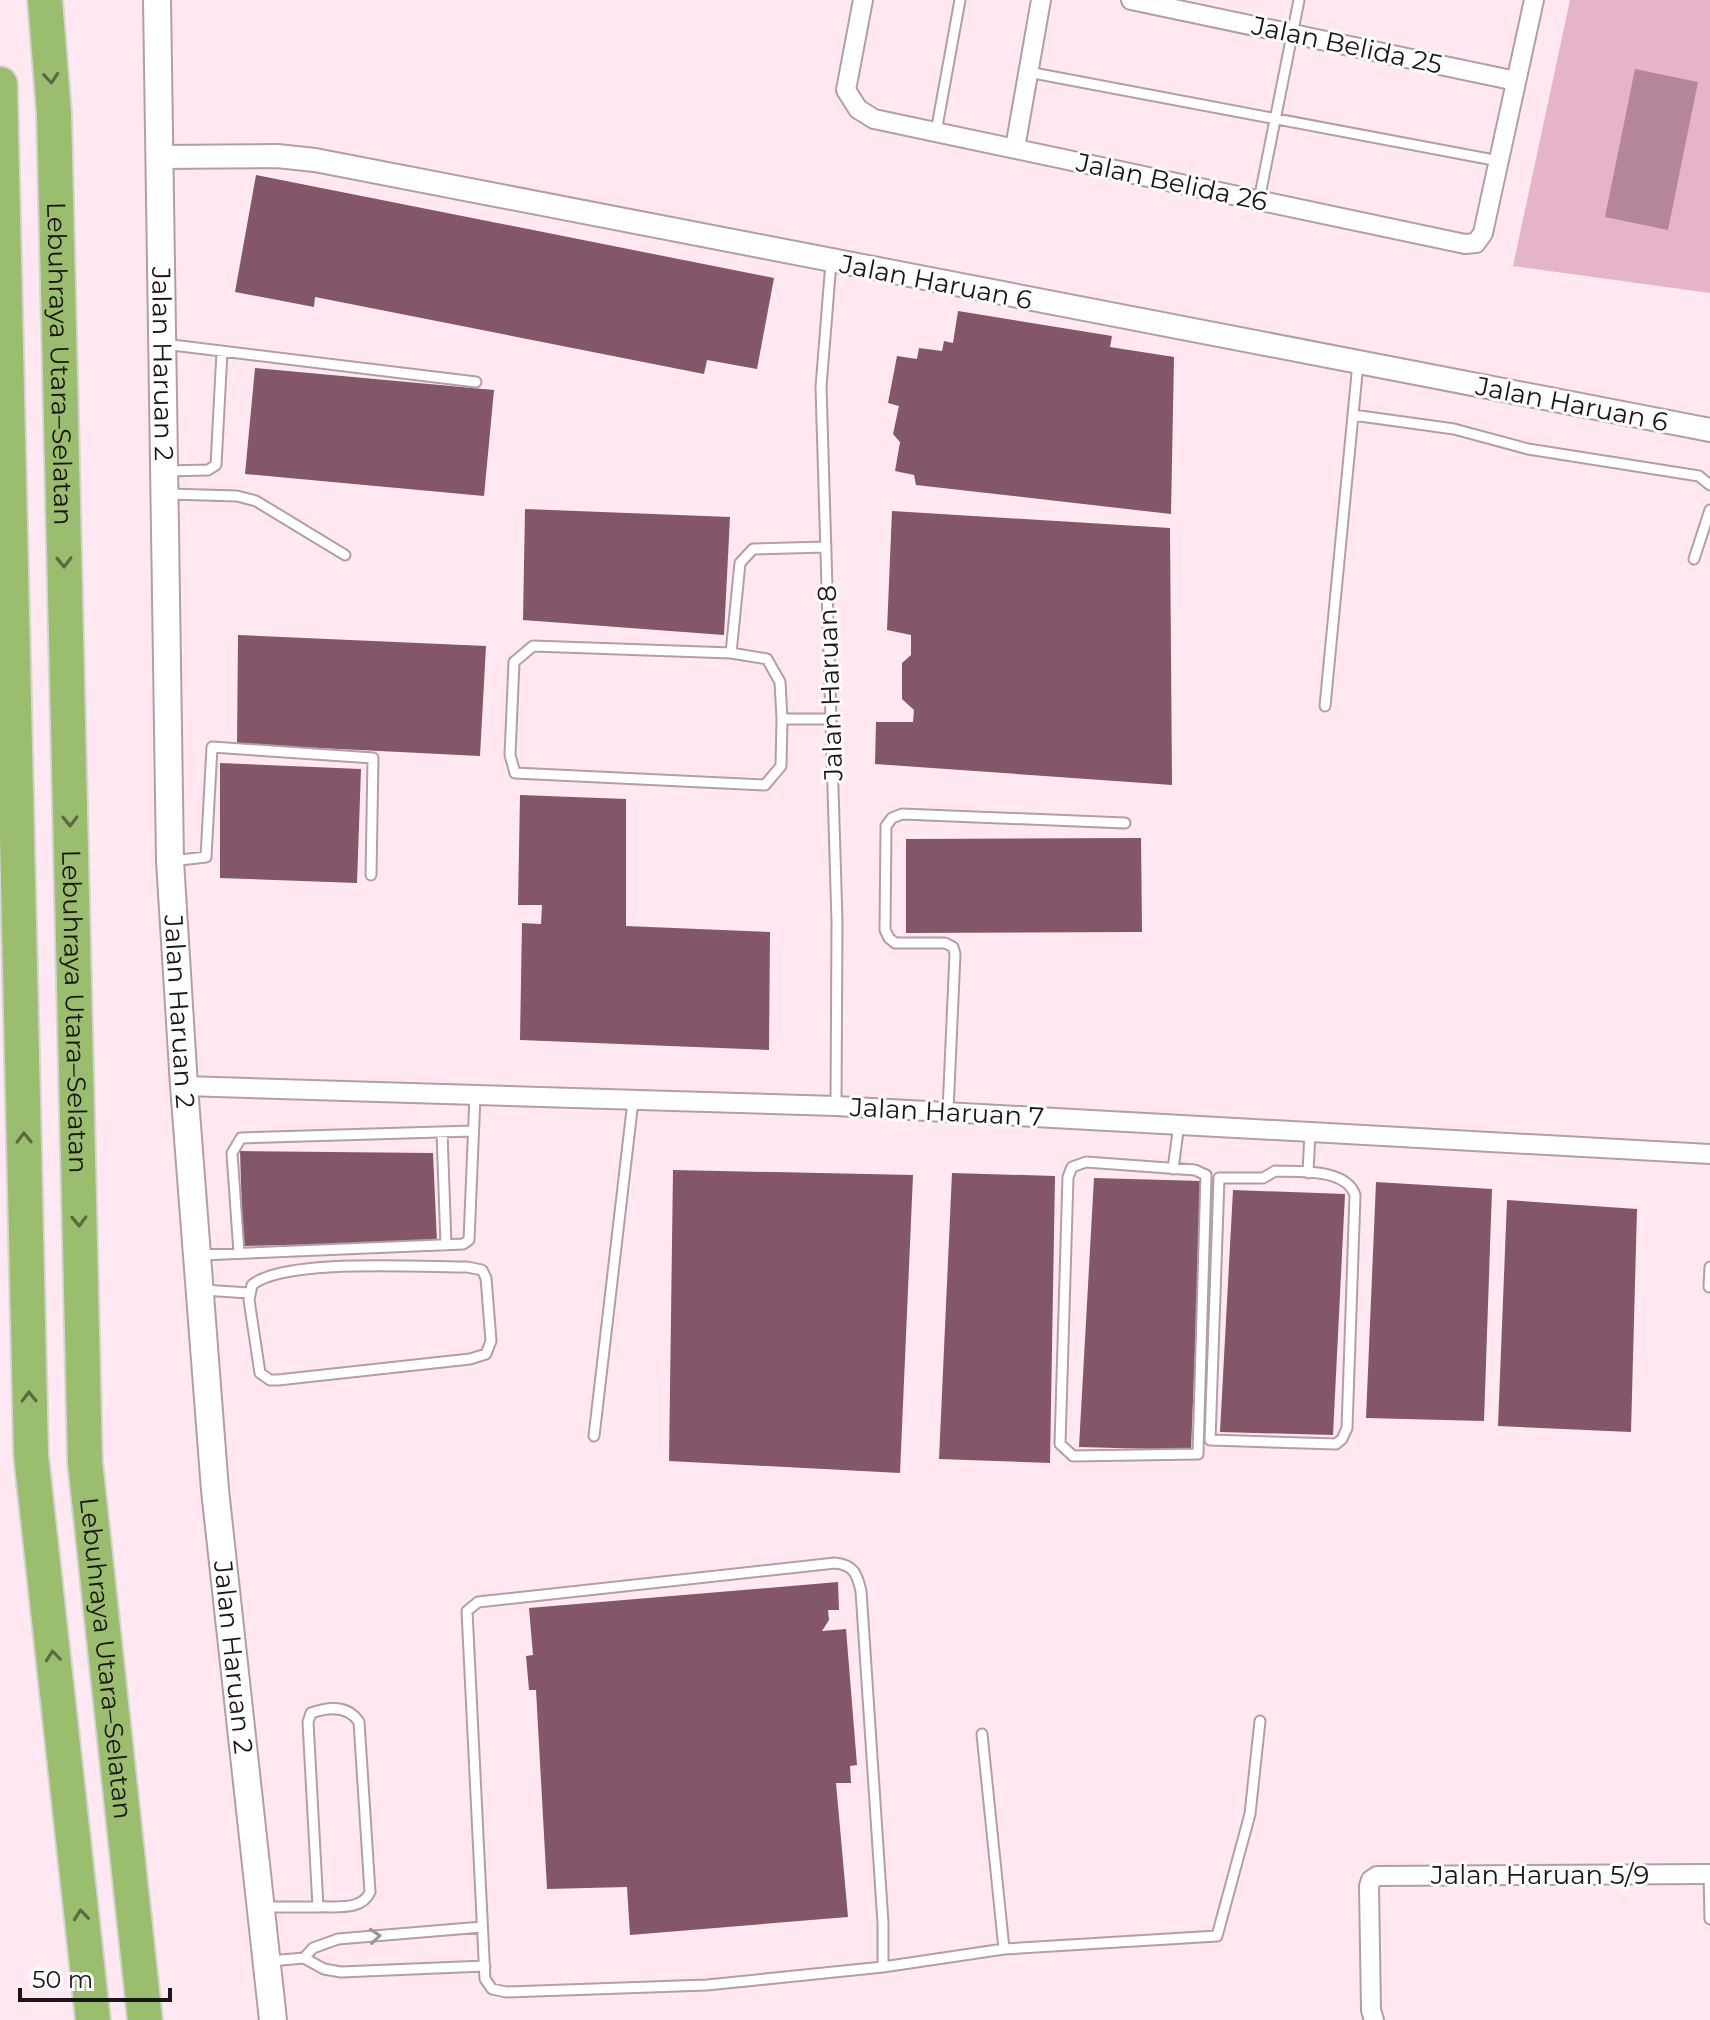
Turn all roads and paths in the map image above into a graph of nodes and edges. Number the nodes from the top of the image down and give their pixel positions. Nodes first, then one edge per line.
1 (45, 0) edge
2 (157, 0) edge
3 (863, 0) edge
4 (960, 0) edge
5 (1041, 0) edge
6 (1131, 0) edge
7 (1299, 0) edge
8 (1534, 0) edge
9 (1292, 34) junction
10 (1028, 72) junction
11 (1516, 81) junction
12 (0, 84) edge
13 (1275, 119) junction
14 (936, 132) junction
15 (1015, 148) junction
16 (159, 157) junction
17 (1499, 161) junction
18 (1259, 200) junction
19 (831, 261) junction
20 (160, 343) junction
21 (222, 352) junction
22 (1358, 363) junction
23 (476, 382) dead end
24 (1353, 415) junction
25 (1710, 430) edge
26 (164, 482) junction
27 (1710, 485) edge
28 (1710, 510) edge
29 (826, 547) junction
30 (345, 555) dead end
31 (1694, 559) dead end
32 (731, 653) junction
33 (1325, 706) dead end
34 (782, 719) junction
35 (831, 719) junction
36 (1125, 823) dead end
37 (170, 861) junction
38 (371, 875) dead end
39 (184, 1086) junction
40 (475, 1096) junction
41 (633, 1101) junction
42 (836, 1106) junction
43 (948, 1111) junction
44 (1179, 1124) junction
45 (473, 1131) junction
46 (442, 1132) junction
47 (1310, 1132) junction
48 (1710, 1154) edge
49 (1173, 1169) junction
50 (1308, 1173) junction
51 (446, 1245) junction
52 (239, 1253) junction
53 (197, 1255) junction
54 (1710, 1267) edge
55 (1709, 1287) edge
56 (200, 1290) junction
57 (249, 1293) junction
58 (594, 1436) dead end
59 (1260, 1721) dead end
60 (982, 1734) dead end
61 (1710, 1874) edge
62 (262, 1907) junction
63 (318, 1907) junction
64 (1710, 1919) edge
65 (482, 1927) junction
66 (1004, 1949) junction
67 (304, 1958) junction
68 (267, 1961) junction
69 (485, 1966) junction
70 (883, 1967) junction
71 (93, 2020) edge
72 (145, 2020) edge
73 (273, 2020) edge
74 (1374, 2020) edge

1 -> 72 highway, Lebuhraya Utara–Selatan
2 - 16 main road, Jalan Haruan 2
3 - 14 street, Jalan Belida 26
4 - 14 lane
5 - 10 street
6 - 9 street, Jalan Belida 25
7 - 9 lane
8 - 11 street
9 - 11 street, Jalan Belida 25
9 - 13 lane
10 - 13 lane
10 - 15 street
11 - 17 street
71 -> 12 highway, Lebuhraya Utara–Selatan
13 - 17 lane
13 - 18 lane
14 - 15 street, Jalan Belida 26
15 - 18 street, Jalan Belida 26
16 - 19 street, Jalan Haruan 6
16 - 20 main road, Jalan Haruan 2
17 - 18 street, Jalan Belida 26
19 - 22 street, Jalan Haruan 6
19 - 29 lane, Jalan Haruan 8
20 - 21 lane
20 - 26 main road, Jalan Haruan 2
21 - 23 lane
21 - 26 lane
22 - 24 lane
22 - 25 street, Jalan Haruan 6
24 - 27 lane
24 - 33 lane
26 - 30 lane
26 - 37 main road, Jalan Haruan 2
28 - 31 lane
29 - 32 lane
29 - 35 lane, Jalan Haruan 8
32 - 34 lane
32 - 34 lane
34 - 35 lane
35 - 42 lane, Jalan Haruan 8
36 - 43 lane
37 - 38 lane
37 - 39 main road, Jalan Haruan 2
39 - 40 street, Jalan Haruan 7
39 - 53 main road, Jalan Haruan 2
40 - 41 street, Jalan Haruan 7
40 - 45 lane
41 - 42 street, Jalan Haruan 7
41 - 58 lane
42 - 43 street, Jalan Haruan 7
43 - 44 street, Jalan Haruan 7
44 - 47 street, Jalan Haruan 7
44 - 49 lane
45 - 46 lane
45 - 51 lane
46 - 51 lane
46 - 52 lane
47 - 48 street, Jalan Haruan 7
47 - 50 lane
49 - 49 lane
50 - 50 lane
51 - 52 lane
52 - 53 lane
53 - 56 main road, Jalan Haruan 2
54 - 55 lane
56 - 57 lane
56 - 62 main road, Jalan Haruan 2
57 - 57 lane
59 - 66 lane
60 - 66 lane
61 - 64 lane
61 - 74 street, Jalan Haruan 5/9
62 - 63 lane
62 - 68 main road, Jalan Haruan 2
63 - 63 lane
67 -> 65 lane
65 - 69 lane
65 - 70 lane
66 - 70 lane
67 - 68 lane
67 - 69 lane
68 - 73 main road, Jalan Haruan 2
69 - 70 lane

